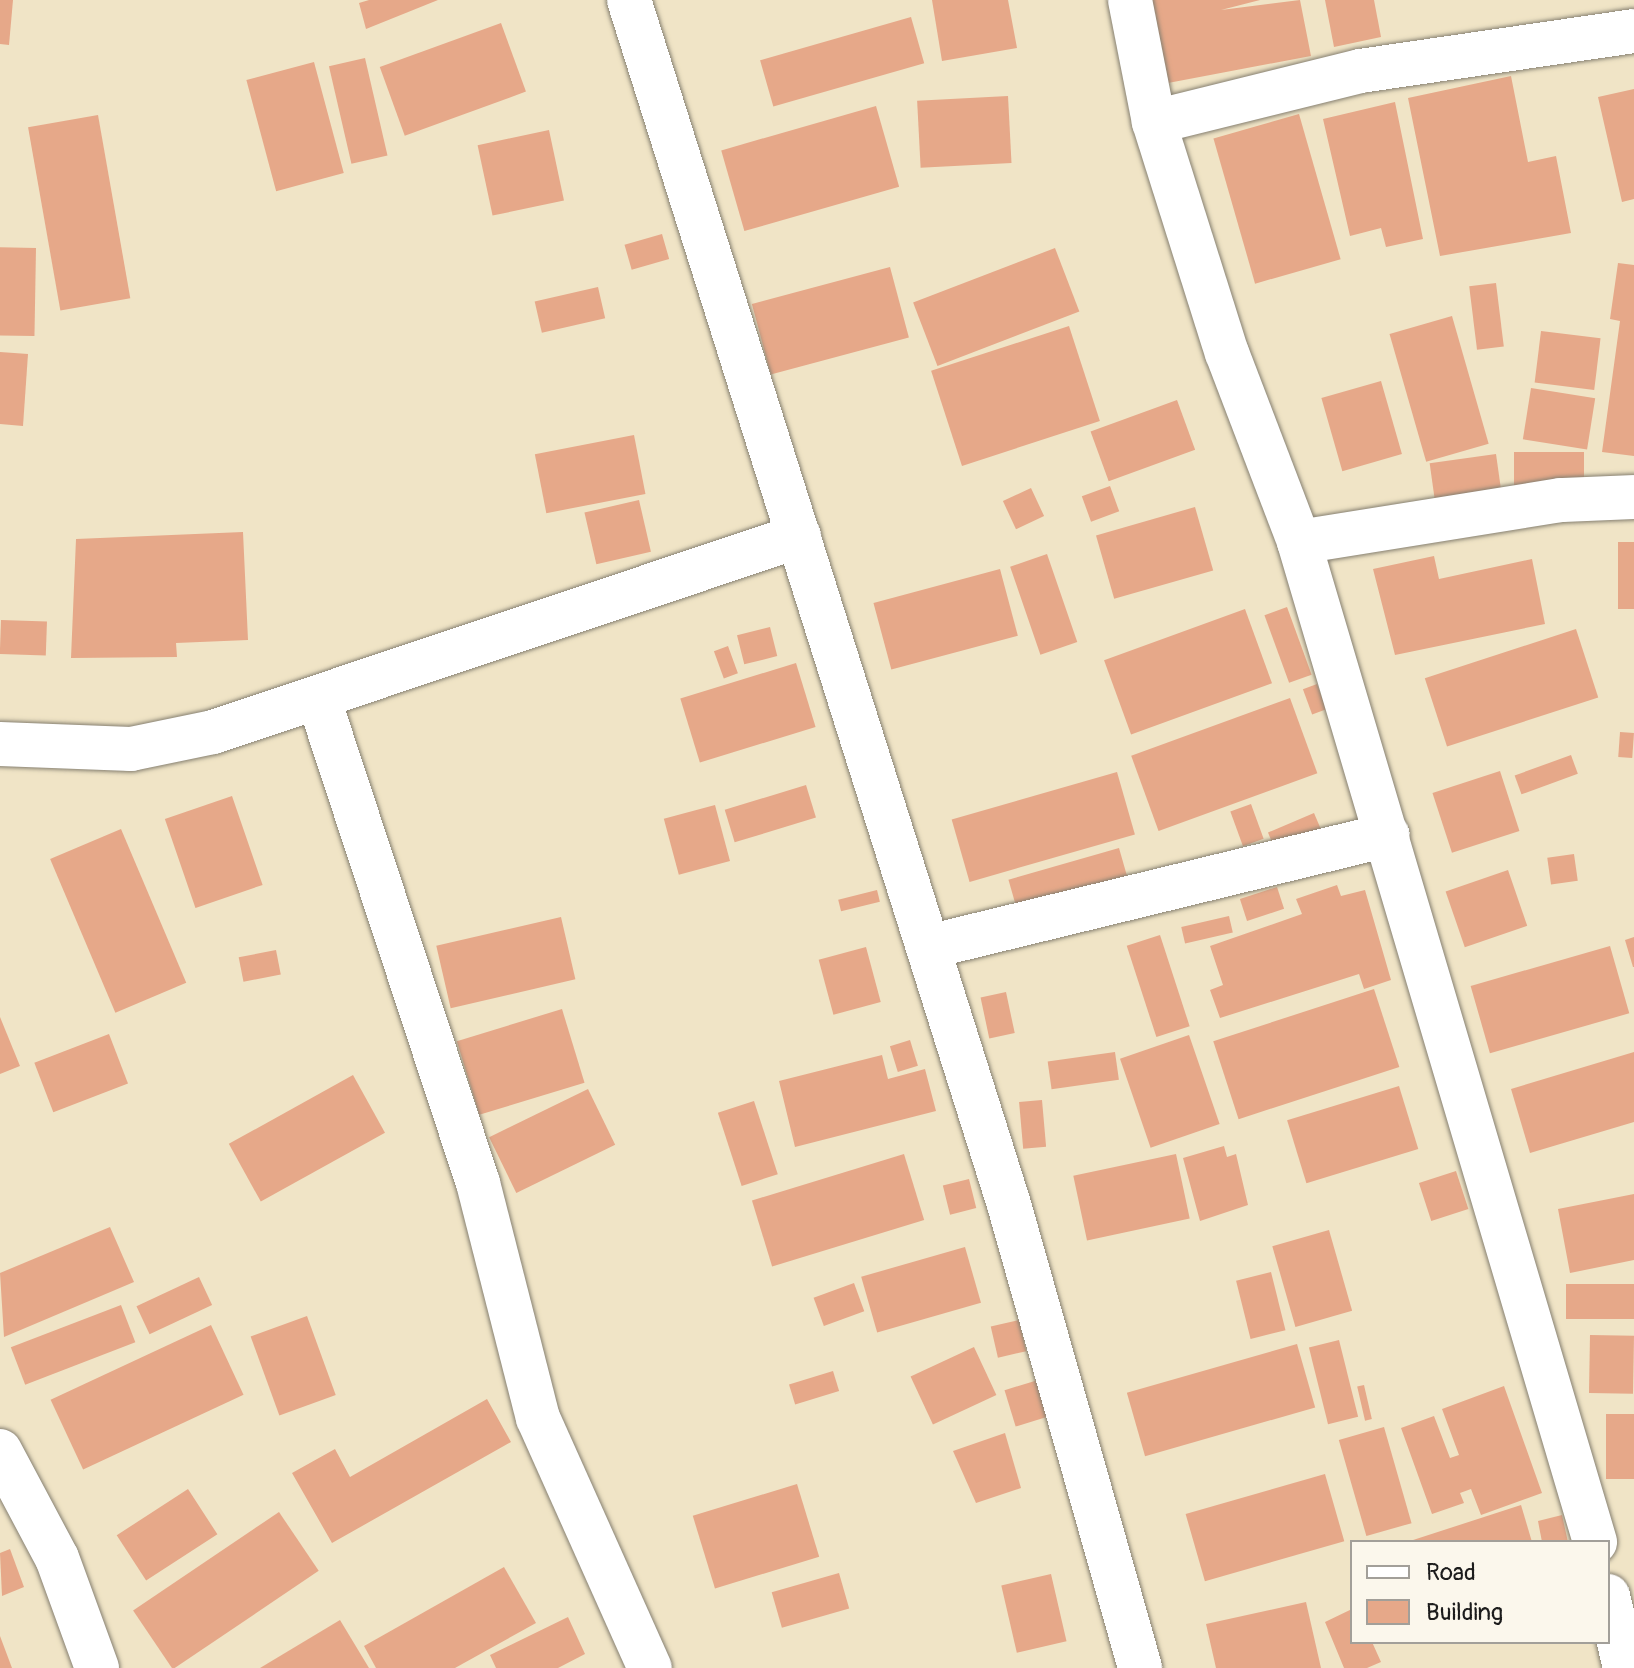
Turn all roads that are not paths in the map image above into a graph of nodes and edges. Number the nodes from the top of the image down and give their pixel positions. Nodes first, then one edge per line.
1 (629, 0) edge
2 (1130, 0) edge
3 (1634, 31) edge
4 (1154, 122) junction
5 (1634, 497) edge
6 (799, 536) junction
7 (1299, 542) junction
8 (318, 697) junction
9 (0, 744) edge
10 (1388, 835) junction
11 (928, 947) junction
12 (0, 1451) edge
13 (1594, 1540) edge
14 (1610, 1604) edge
15 (97, 1668) edge
16 (650, 1668) edge
17 (1140, 1668) edge
18 (1625, 1668) edge

1 - 6 street
2 - 4 street
3 - 4 street
4 - 7 street
5 - 7 street
6 - 8 street
6 - 11 street
7 - 10 street
8 - 9 street
8 - 16 street
10 - 11 street
10 - 13 street
11 - 17 street
12 - 15 street
14 - 18 street

